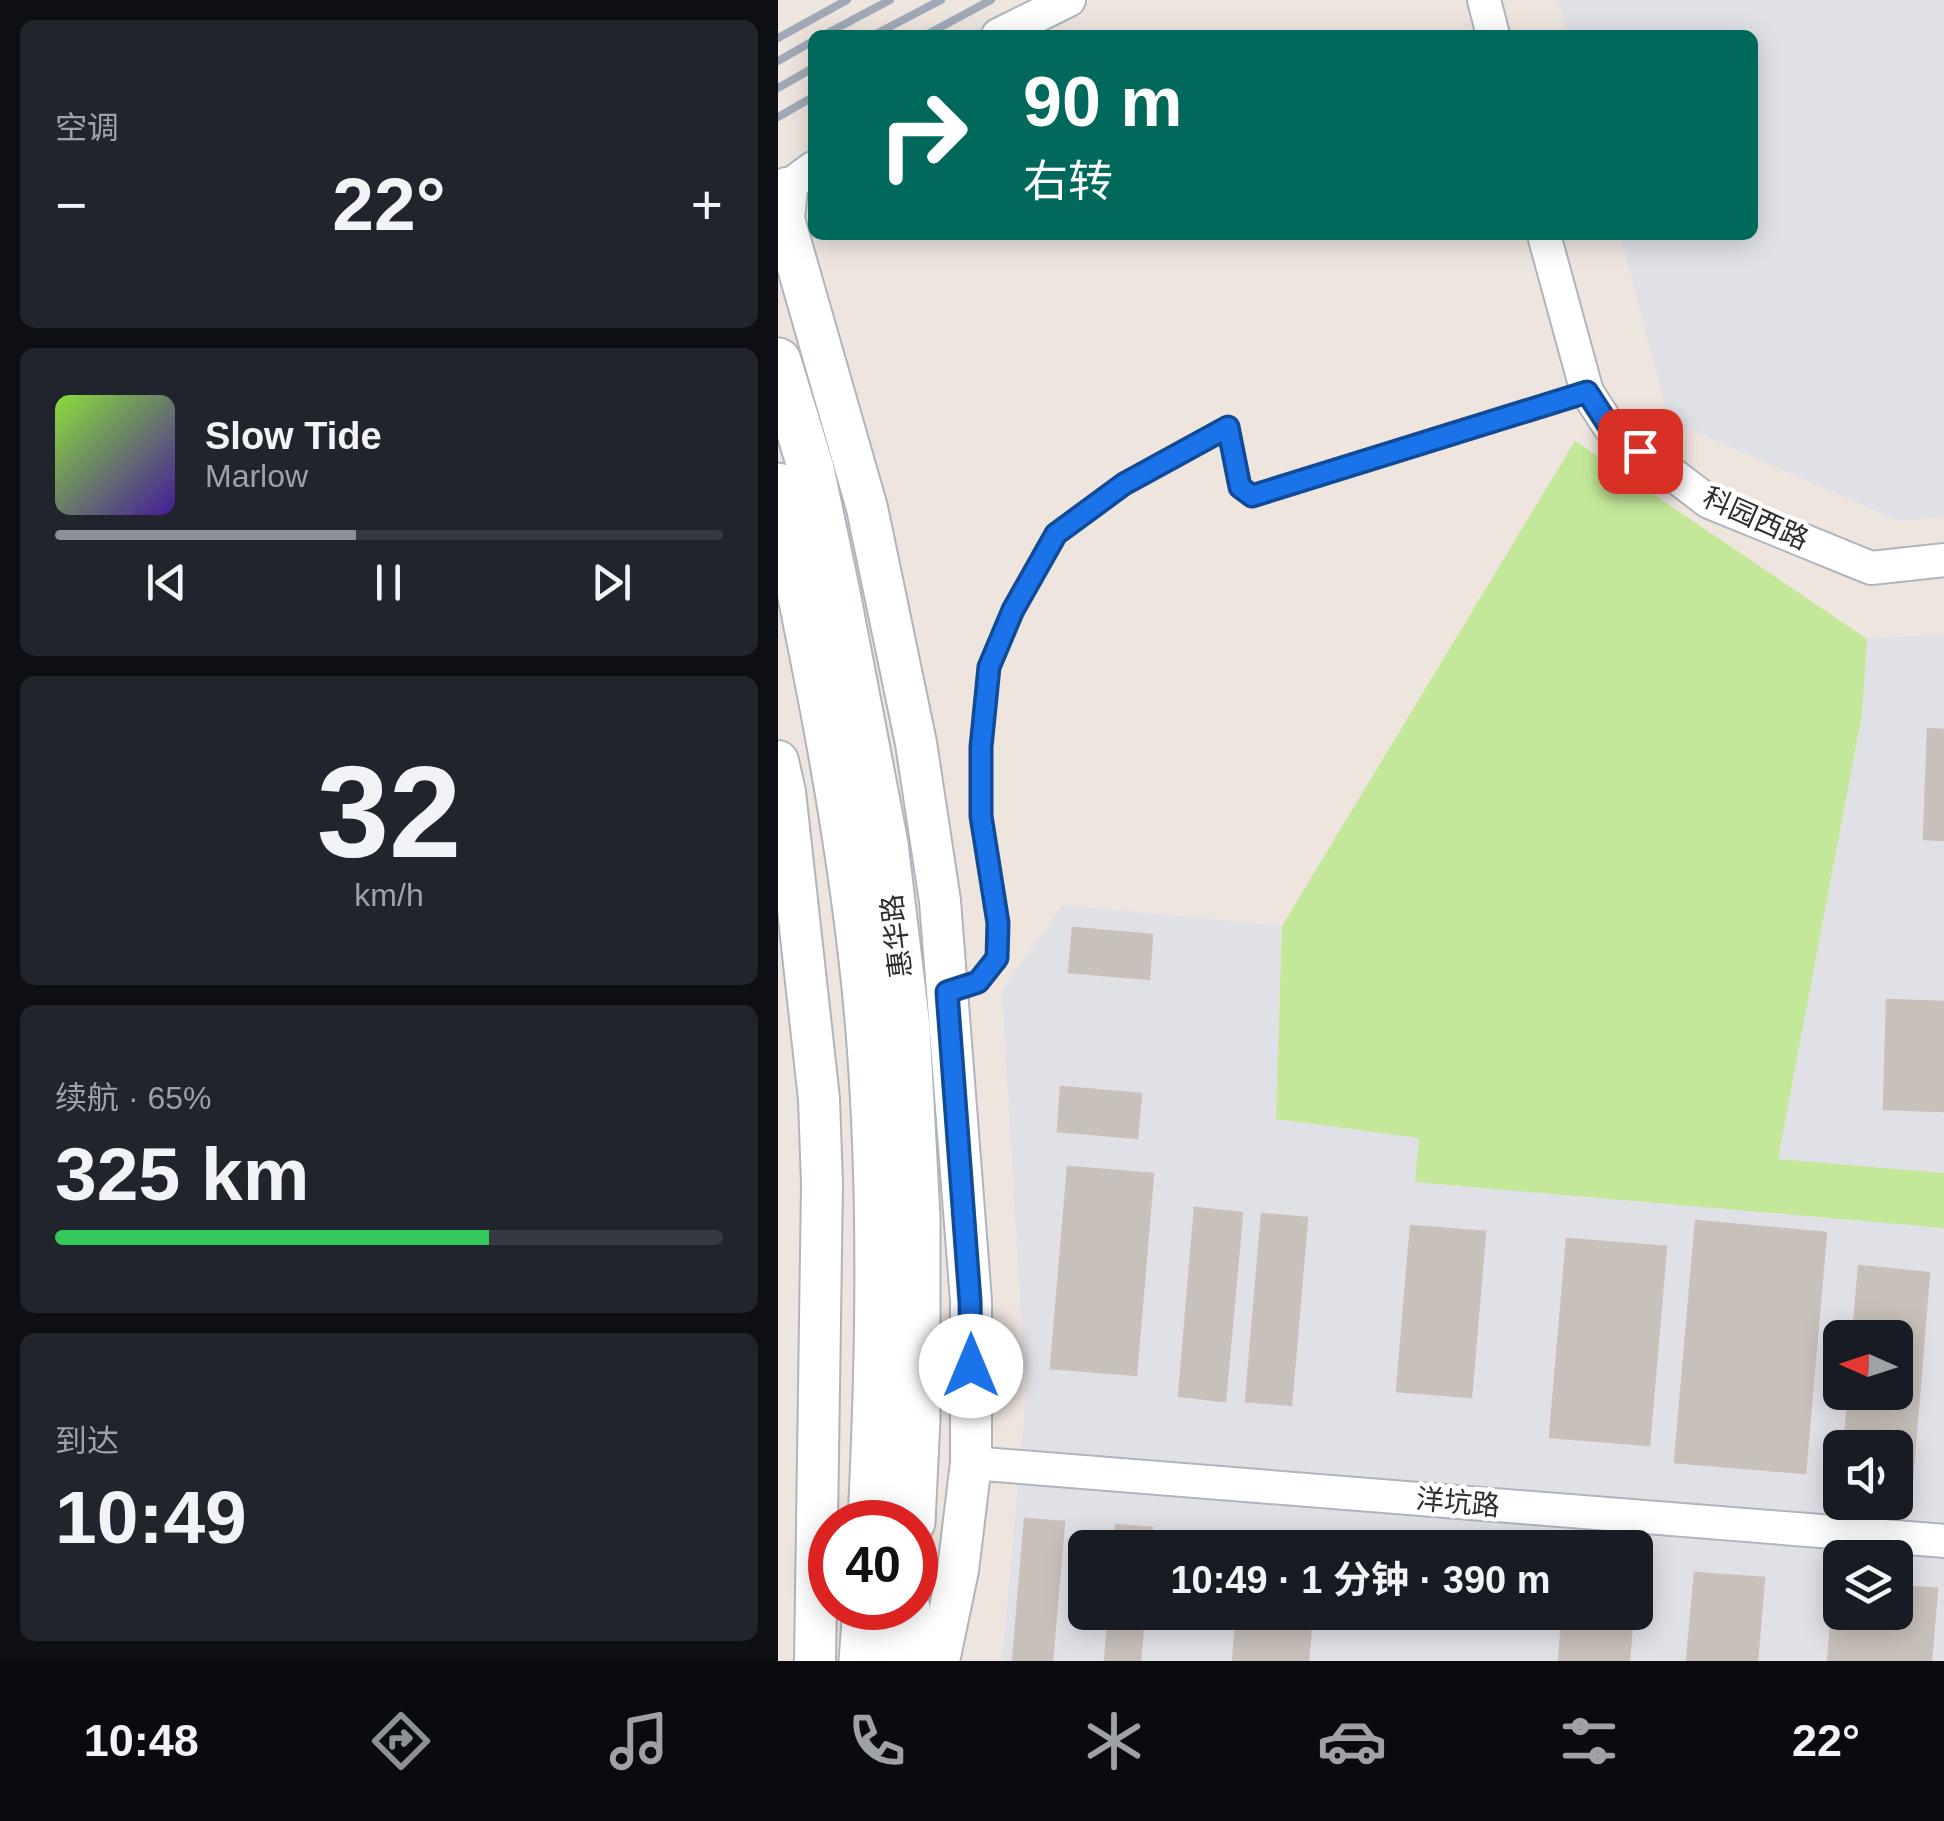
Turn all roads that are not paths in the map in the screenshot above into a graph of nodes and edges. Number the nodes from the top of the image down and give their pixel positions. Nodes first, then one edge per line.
1 (1069, 0) edge
2 (1484, 0) edge
3 (1008, 30) edge
4 (1491, 30) edge
5 (793, 183) edge
6 (1545, 240) edge
7 (778, 361) edge
8 (1587, 392) junction
9 (778, 486) edge
10 (1944, 560) edge
11 (778, 761) edge
12 (866, 848) junction
13 (947, 992) junction
14 (971, 1463) junction
15 (872, 1500) edge
16 (913, 1500) edge
17 (1944, 1542) edge
18 (864, 1630) edge
19 (905, 1630) edge
20 (816, 1661) edge
21 (862, 1661) edge
22 (902, 1661) edge
23 (939, 1661) edge

1 - 3 street
2 - 4 street
5 - 13 street
6 - 8 street, 科园西路
7 - 12 main road, 惠华路
8 - 10 street, 科园西路
8 - 13 lane
9 - 12 main road, 惠华路
11 - 20 street
12 - 15 main road, 惠华路
12 - 16 main road, 惠华路
13 - 14 street
14 - 17 street, 洋坑路
14 - 23 street
18 - 21 main road
19 - 22 main road

